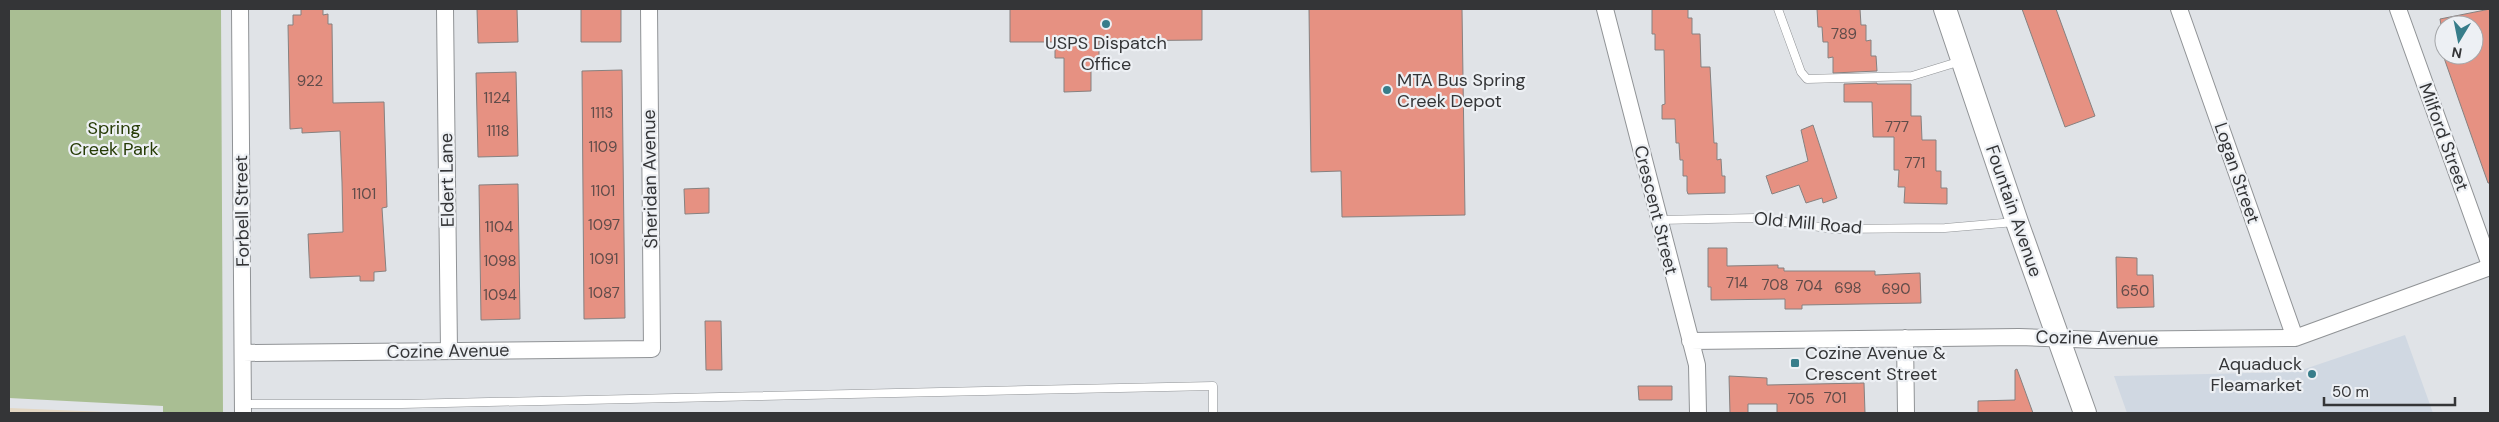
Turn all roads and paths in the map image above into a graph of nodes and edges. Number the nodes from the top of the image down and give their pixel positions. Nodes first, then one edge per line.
1 (240, 9) edge
2 (445, 9) edge
3 (648, 9) edge
4 (1605, 9) edge
5 (1778, 9) edge
6 (1945, 9) edge
7 (2179, 9) edge
8 (2398, 9) edge
9 (1963, 61) junction
10 (1659, 220) junction
11 (2017, 222) junction
12 (2490, 266) edge
13 (1905, 338) junction
14 (2058, 338) junction
15 (2295, 338) junction
16 (1690, 341) junction
17 (652, 348) joint
18 (449, 350) junction
19 (243, 353) junction
20 (402, 404) junction
21 (243, 408) edge
22 (402, 413) edge
23 (1213, 413) edge
24 (1698, 413) edge
25 (1906, 413) edge
26 (2085, 413) edge

1 - 19 street, Forbell Street
2 - 18 street, Eldert Lane
3 - 17 street, Sheridan Avenue
4 - 10 street, Crescent Street
5 - 9 lane
6 - 9 main road, Fountain Avenue
7 - 15 street, Logan Street
8 - 12 street, Milford Street
9 - 11 main road, Fountain Avenue
10 - 11 lane, Old Mill Road
10 - 16 street, Crescent Street
11 - 14 main road, Fountain Avenue
12 - 15 street, Cozine Avenue
13 - 14 street, Cozine Avenue
13 - 16 street, Cozine Avenue
13 - 25 street
14 - 15 street, Cozine Avenue
14 - 26 main road, Fountain Avenue
16 - 24 street, Crescent Street
17 - 18 street, Cozine Avenue
18 - 19 street, Cozine Avenue
19 - 21 street, Forbell Street
20 - 21 lane
20 - 22 lane
20 - 23 lane

